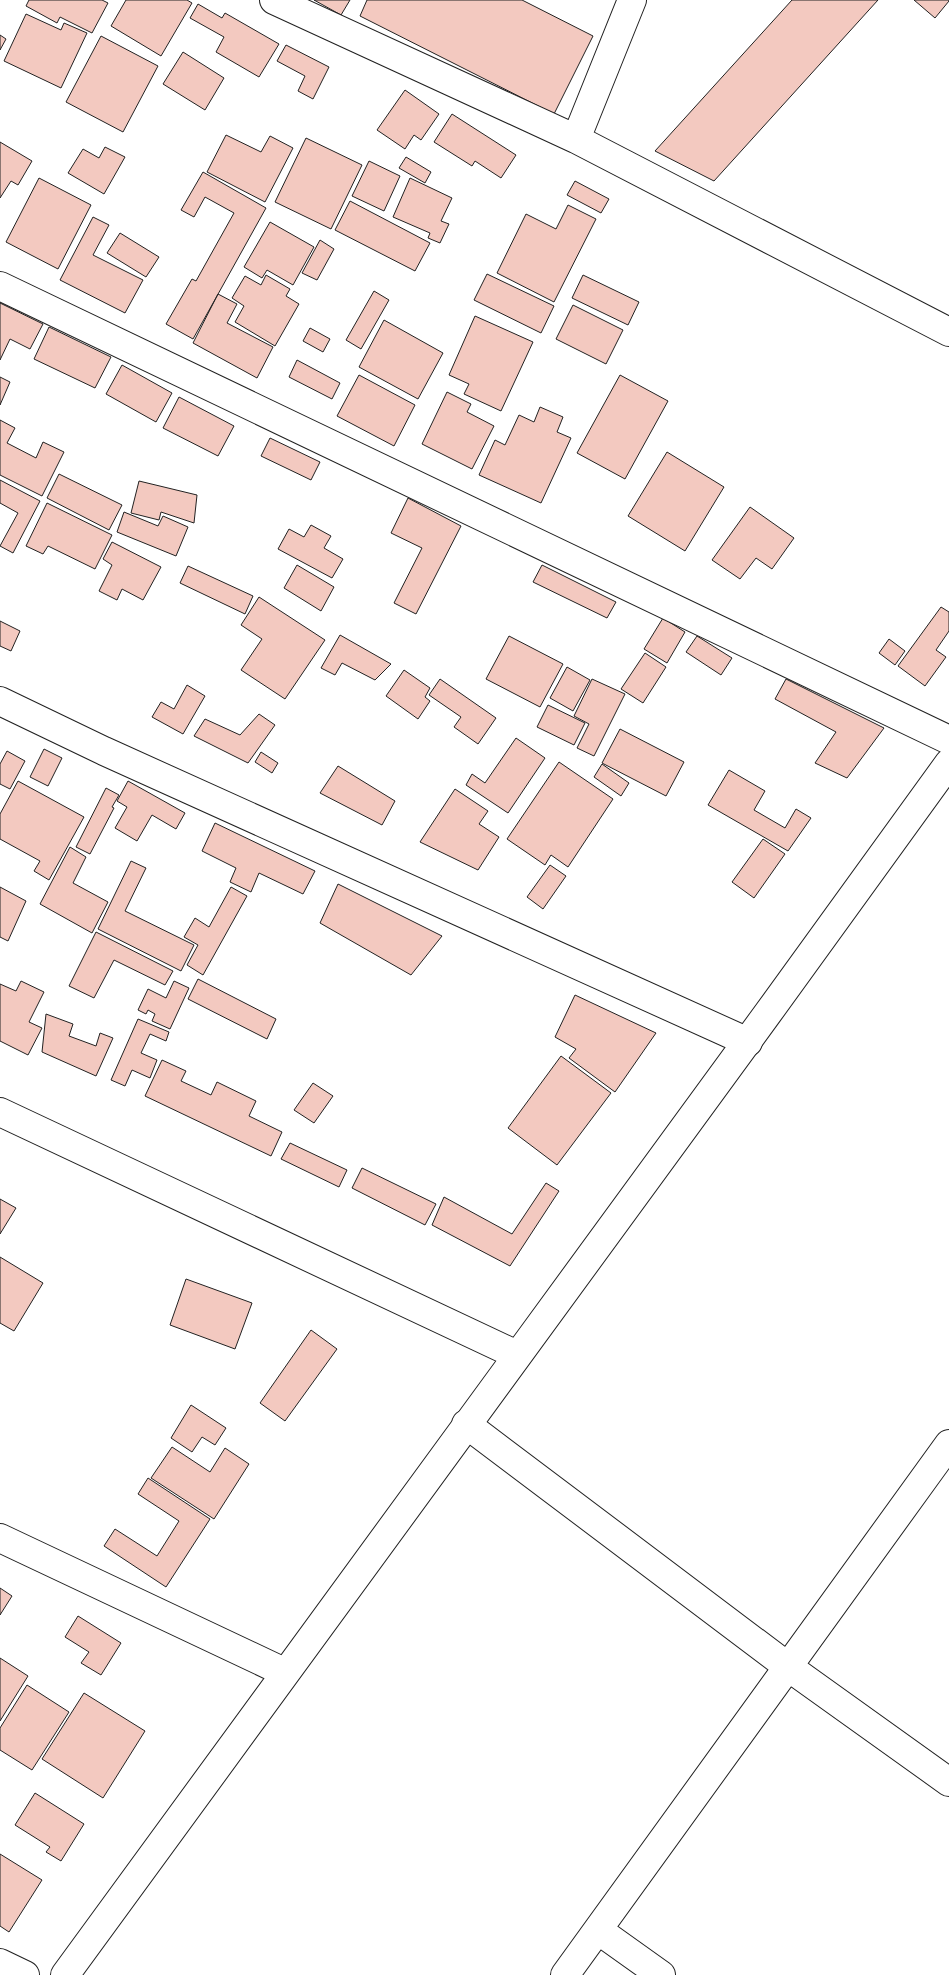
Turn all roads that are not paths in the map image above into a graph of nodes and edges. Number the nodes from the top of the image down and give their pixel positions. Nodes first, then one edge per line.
1 (274, 0) edge
2 (632, 0) edge
3 (576, 139) junction
4 (0, 286) edge
5 (949, 332) edge
6 (0, 702) edge
7 (949, 740) edge
8 (949, 763) edge
9 (748, 1042) junction
10 (0, 1112) edge
11 (517, 1355) junction
12 (466, 1424) junction
13 (949, 1444) edge
14 (0, 1538) edge
15 (787, 1666) junction
16 (284, 1672) junction
17 (949, 1782) edge
18 (598, 1930) junction
19 (0, 1963) edge
20 (26, 1975) edge
21 (65, 1975) edge
22 (565, 1975) edge
23 (661, 1975) edge

1 - 3 street
2 - 3 street
3 - 5 street
4 - 7 street
6 - 9 street
8 - 9 street
9 - 11 street
10 - 11 street
11 - 12 street
12 - 15 street
12 - 16 street
13 - 15 street
14 - 16 street
15 - 17 street
15 - 18 street
16 - 21 street
18 - 22 street
18 - 23 street
19 - 20 street

